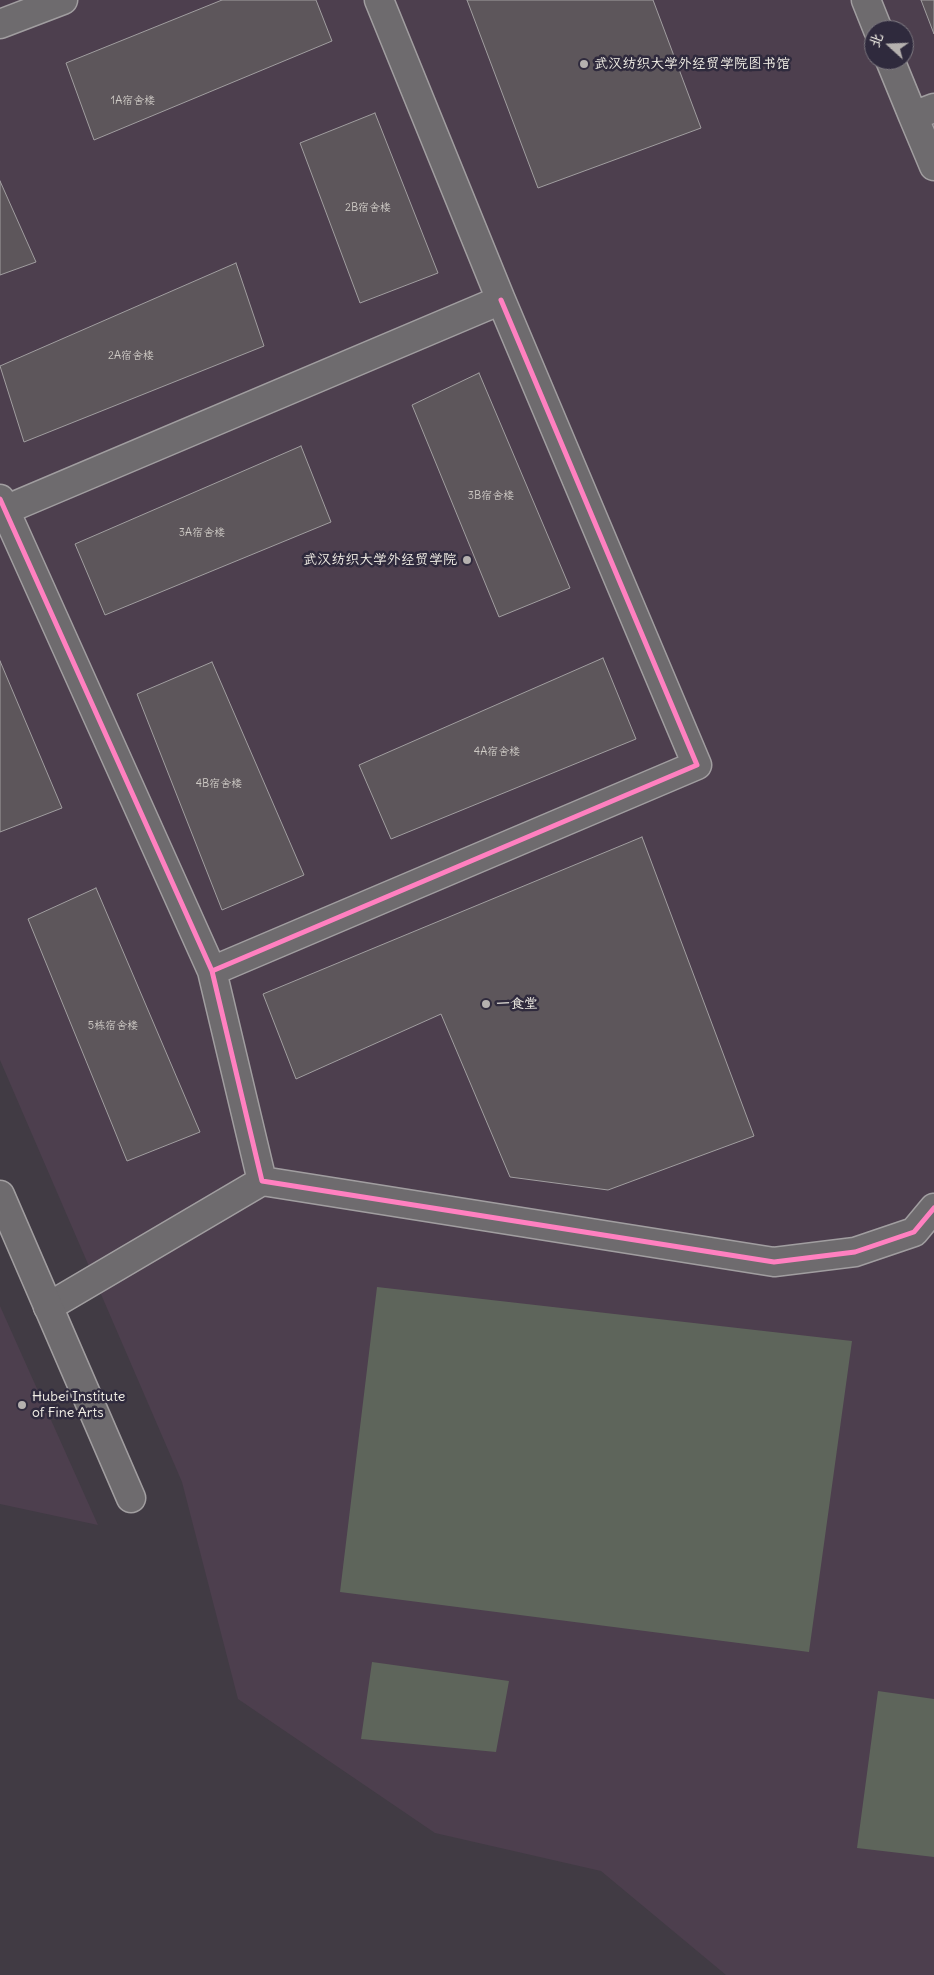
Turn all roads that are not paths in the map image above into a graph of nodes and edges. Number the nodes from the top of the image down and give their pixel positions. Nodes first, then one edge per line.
1 (63, 0) edge
2 (379, 0) edge
3 (866, 0) edge
4 (874, 20) edge
5 (0, 24) edge
6 (897, 70) edge
7 (924, 112) edge
8 (934, 166) edge
9 (501, 300) junction
10 (2, 504) edge
11 (212, 972) junction
12 (262, 1181) junction
13 (0, 1195) edge
14 (934, 1208) edge
15 (48, 1307) junction
16 (131, 1498) dead end

1 - 5 street
2 - 9 street
3 - 4 street
6 - 7 street
7 - 8 street
9 - 10 street
9 - 11 street
10 - 11 street
11 - 12 street
12 - 14 street
12 - 15 street
13 - 15 street
15 - 16 street

